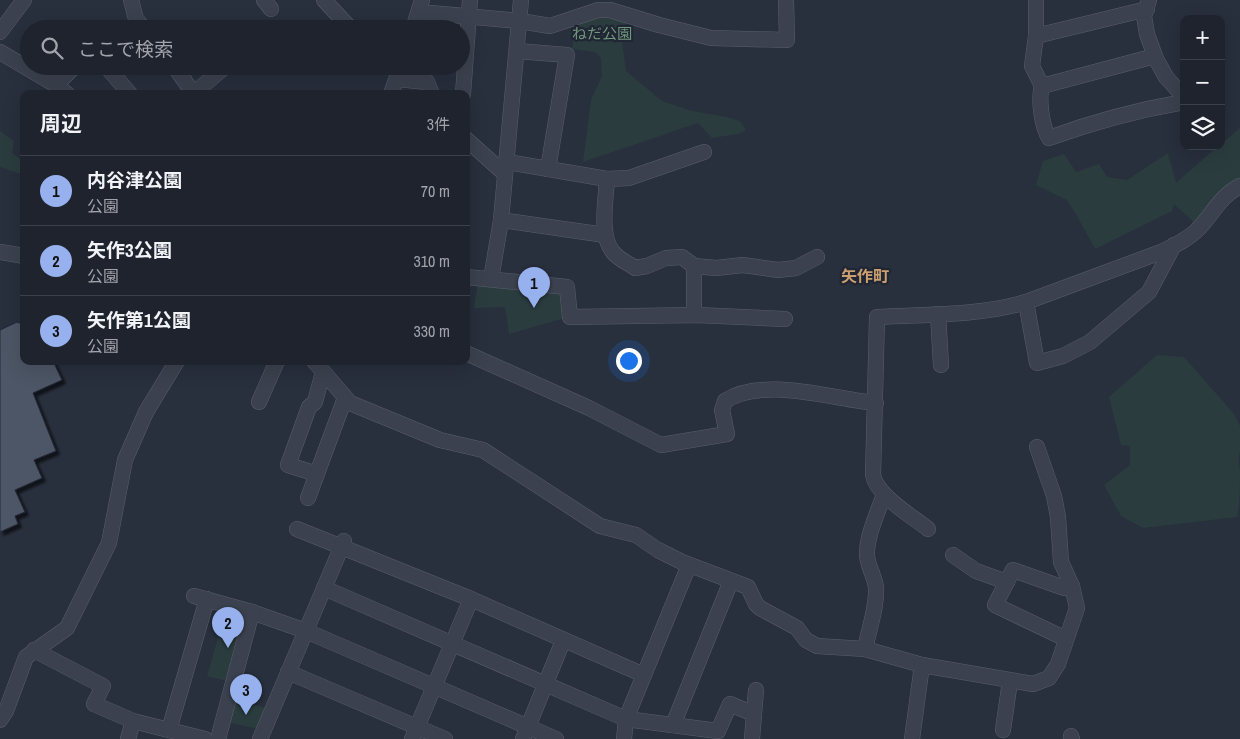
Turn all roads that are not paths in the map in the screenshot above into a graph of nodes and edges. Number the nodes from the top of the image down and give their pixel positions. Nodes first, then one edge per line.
1 (24, 0) edge
2 (131, 0) edge
3 (324, 0) edge
4 (470, 0) edge
5 (521, 0) edge
6 (786, 0) edge
7 (1036, 0) edge
8 (1148, 4) edge
9 (420, 6) edge
10 (468, 18) junction
11 (137, 20) edge
12 (343, 20) edge
13 (416, 20) edge
14 (520, 22) junction
15 (0, 32) edge
16 (1036, 36) junction
17 (517, 51) junction
18 (0, 52) edge
19 (1155, 56) junction
20 (20, 64) edge
21 (38, 75) edge
22 (70, 75) edge
23 (114, 75) edge
24 (180, 75) edge
25 (216, 75) edge
26 (398, 75) edge
27 (408, 75) edge
28 (464, 75) edge
29 (1042, 86) junction
30 (61, 89) edge
31 (127, 90) edge
32 (191, 90) edge
33 (199, 90) edge
34 (392, 90) edge
35 (431, 90) edge
36 (463, 90) edge
37 (1180, 92) edge
38 (1180, 103) edge
39 (470, 142) edge
40 (704, 152) dead end
41 (506, 168) junction
42 (548, 169) junction
43 (607, 179) junction
44 (1240, 186) edge
45 (501, 220) junction
46 (605, 235) junction
47 (1174, 245) junction
48 (0, 252) edge
49 (20, 255) edge
50 (817, 257) dead end
51 (694, 266) junction
52 (470, 278) edge
53 (491, 280) junction
54 (1026, 302) junction
55 (938, 314) junction
56 (694, 315) junction
57 (785, 318) dead end
58 (470, 355) edge
59 (175, 365) edge
60 (275, 365) edge
61 (941, 365) dead end
62 (324, 368) edge
63 (345, 398) junction
64 (259, 402) dead end
65 (876, 403) junction
66 (1037, 447) dead end
67 (317, 474) junction
68 (884, 494) junction
69 (308, 498) dead end
70 (297, 529) dead end
71 (928, 529) dead end
72 (343, 544) junction
73 (953, 555) dead end
74 (689, 565) junction
75 (731, 581) junction
76 (1007, 582) junction
77 (1072, 586) junction
78 (324, 588) junction
79 (471, 600) junction
80 (252, 612) junction
81 (306, 631) junction
82 (1066, 639) junction
83 (563, 641) junction
84 (452, 644) junction
85 (865, 648) junction
86 (34, 650) junction
87 (922, 666) junction
88 (288, 672) junction
89 (644, 675) junction
90 (1010, 680) junction
91 (545, 684) junction
92 (434, 686) junction
93 (756, 690) dead end
94 (754, 714) junction
95 (626, 719) junction
96 (0, 720) edge
97 (133, 721) junction
98 (169, 730) junction
99 (667, 730) edge
100 (1003, 730) dead end
101 (415, 733) edge
102 (525, 733) edge
103 (708, 735) edge
104 (128, 739) edge
105 (206, 739) edge
106 (218, 739) edge
107 (260, 739) edge
108 (445, 739) edge
109 (556, 739) edge
110 (624, 739) edge
111 (752, 739) edge
112 (912, 739) edge

1 - 15 street
2 - 11 street
3 - 12 street
4 - 10 street
5 - 14 street
6 - 14 street
7 - 16 street
8 - 16 street
8 - 19 street
9 - 10 street
9 - 13 street
10 - 14 street
14 - 17 street
16 - 29 street
17 - 41 street
17 - 42 street
18 - 20 street
19 - 29 street
19 - 37 street
21 - 30 street
22 - 30 street
23 - 31 street
24 - 32 street
25 - 33 street
26 - 34 street
27 - 35 street
28 - 36 street
29 - 38 street
39 - 41 street
40 - 43 street
41 - 42 street
41 - 45 street
42 - 43 street
43 - 46 street
44 - 47 street
45 - 46 street
45 - 53 street
46 - 51 street
47 - 54 street
47 - 54 street
48 - 49 street
50 - 51 street
51 - 56 street
52 - 53 street
53 - 56 street
54 - 55 street
55 - 61 street
55 - 65 street
56 - 57 street
58 - 65 street
59 - 86 street
60 - 64 street
62 - 63 street
62 - 67 street
63 - 67 street
63 - 74 street
65 - 68 street
66 - 77 street
67 - 69 street
68 - 71 street
68 - 85 street
70 - 72 street
72 - 78 street
72 - 79 street
73 - 76 street
74 - 75 street
74 - 89 street
75 - 85 street
75 - 99 street
76 - 77 street
76 - 82 street
77 - 82 street
78 - 81 street
78 - 84 street
79 - 83 street
79 - 84 street
80 - 81 street
80 - 98 street
80 - 106 street
81 - 88 street
81 - 92 street
82 - 90 street
83 - 89 street
83 - 91 street
84 - 91 street
84 - 92 street
85 - 87 street
86 - 96 street
86 - 97 street
87 - 90 street
87 - 112 street
88 - 101 street
88 - 107 street
89 - 95 street
90 - 100 street
91 - 95 street
91 - 102 street
92 - 101 street
92 - 102 street
93 - 94 street
94 - 103 street
94 - 111 street
95 - 99 street
95 - 110 street
97 - 98 street
97 - 104 street
98 - 105 street
99 - 103 street
101 - 108 street
102 - 109 street

